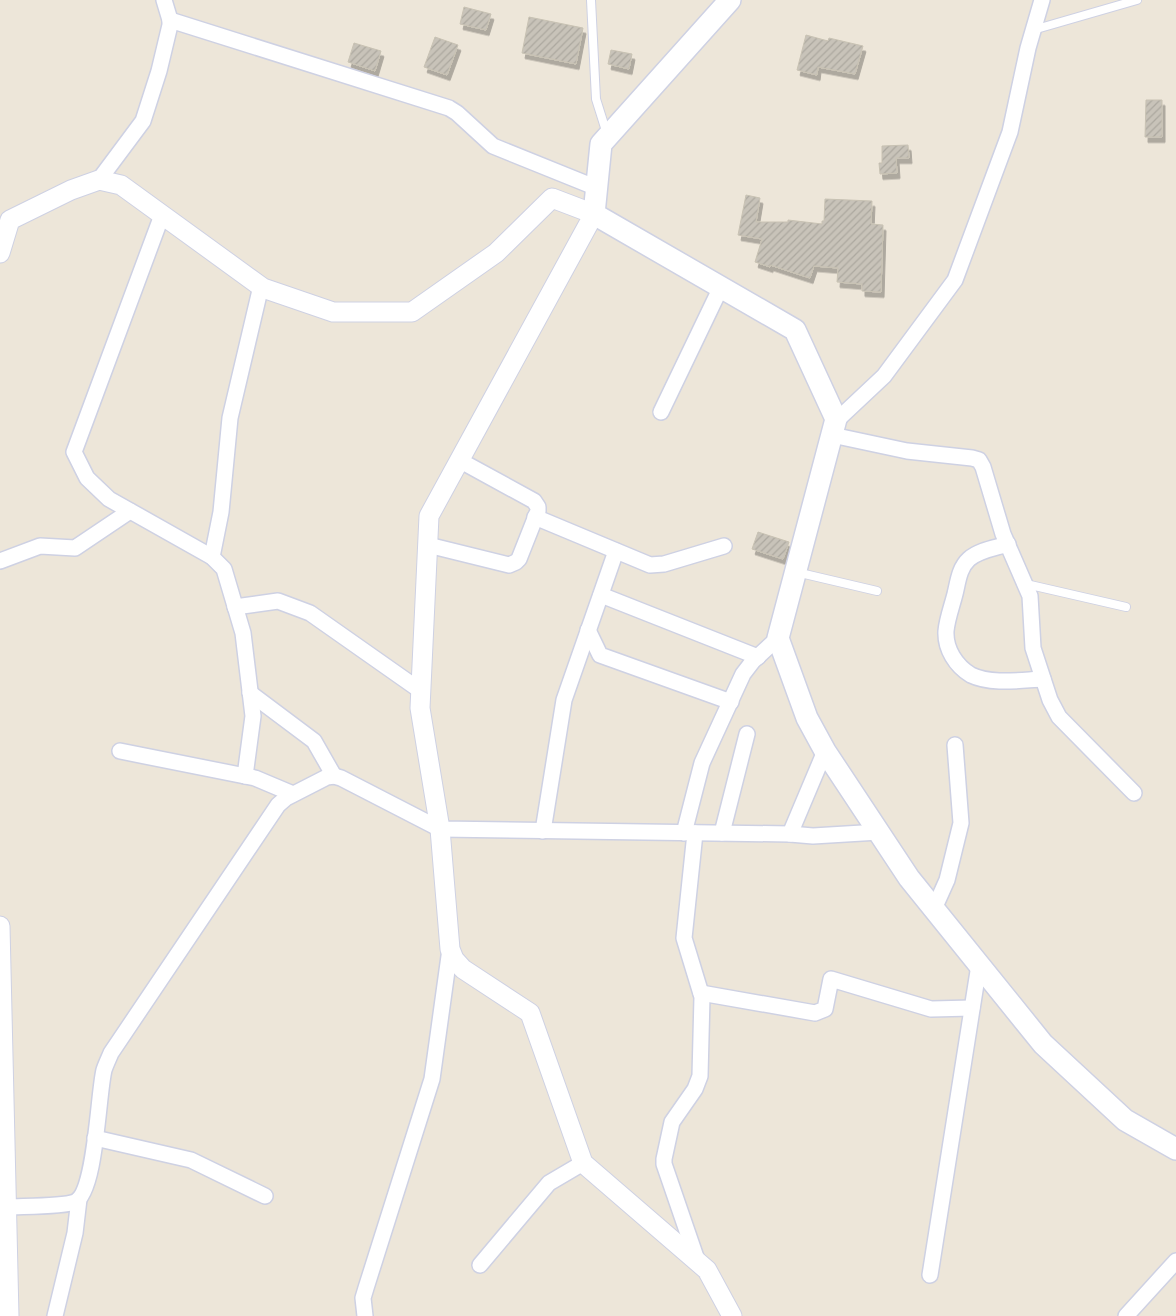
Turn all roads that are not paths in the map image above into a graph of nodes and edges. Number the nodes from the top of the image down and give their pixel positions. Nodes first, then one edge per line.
1 (164, 0) edge
2 (591, 0) edge
3 (730, 0) edge
4 (1042, 0) edge
5 (1137, 0) edge
6 (170, 20) junction
7 (1033, 30) junction
8 (608, 137) junction
9 (99, 180) junction
10 (597, 188) junction
11 (162, 214) junction
12 (594, 214) junction
13 (0, 253) edge
14 (261, 286) junction
15 (721, 287) junction
16 (661, 412) dead end
17 (833, 428) junction
18 (459, 460) junction
19 (130, 511) junction
20 (535, 517) junction
21 (1008, 544) junction
22 (428, 545) junction
23 (724, 546) dead end
24 (616, 551) junction
25 (212, 557) junction
26 (0, 561) edge
27 (796, 572) junction
28 (1025, 584) junction
29 (877, 591) dead end
30 (601, 595) junction
31 (235, 607) junction
32 (1126, 607) dead end
33 (588, 630) junction
34 (778, 638) junction
35 (758, 657) junction
36 (1043, 679) junction
37 (250, 692) junction
38 (421, 692) junction
39 (731, 702) junction
40 (747, 734) dead end
41 (955, 745) dead end
42 (120, 751) dead end
43 (825, 751) junction
44 (245, 776) junction
45 (334, 776) junction
46 (1134, 793) dead end
47 (292, 794) junction
48 (440, 829) junction
49 (543, 831) junction
50 (880, 832) junction
51 (689, 833) junction
52 (722, 834) junction
53 (790, 834) junction
54 (934, 909) junction
55 (0, 926) edge
56 (450, 948) junction
57 (979, 965) junction
58 (701, 993) junction
59 (972, 1008) junction
60 (95, 1138) junction
61 (1176, 1149) edge
62 (583, 1163) junction
63 (265, 1196) dead end
64 (79, 1199) junction
65 (6, 1207) junction
66 (698, 1263) junction
67 (480, 1264) dead end
68 (1175, 1264) edge
69 (930, 1275) dead end
70 (9, 1316) edge
71 (55, 1316) edge
72 (365, 1316) edge
73 (732, 1316) edge
74 (1126, 1316) edge

1 - 6 street
2 - 8 lane
3 - 8 main road
4 - 7 street
5 - 7 lane
6 - 9 street
6 - 10 street
7 - 17 street
8 - 10 main road
9 - 11 street
9 - 13 street
10 - 12 main road
11 - 14 street
11 - 19 street
12 - 14 street
12 - 15 main road
12 - 18 street
14 - 25 street
15 - 16 street
15 - 17 main road
17 - 21 street
17 - 27 main road
18 - 20 street
18 - 22 street
19 - 25 street
19 - 26 street
20 - 22 street
20 - 24 street
21 - 28 street
21 - 36 street
22 - 38 street
23 - 24 street
24 - 30 street
25 - 31 street
27 - 29 lane
27 - 34 main road
28 - 32 lane
28 - 36 street
30 - 33 street
30 - 35 street
31 - 37 street
31 - 38 street
33 - 39 street
33 - 49 street
34 - 35 street
34 - 43 main road
35 - 39 street
36 - 46 street
37 - 44 street
37 - 45 street
38 - 48 street
39 - 51 street
40 - 52 street
41 - 54 street
42 - 44 street
43 - 50 main road
43 - 53 street
44 - 47 street
45 - 47 street
45 - 48 street
47 - 60 street
48 - 49 street
48 - 56 street
49 - 51 street
50 - 53 street
50 - 54 main road
51 - 52 street
51 - 58 street
52 - 53 street
54 - 57 main road
55 - 65 street
56 - 62 street
56 - 72 street
57 - 59 street
57 - 61 main road
58 - 59 street
58 - 66 street
59 - 69 street
60 - 63 street
60 - 64 street
62 - 66 street
62 - 67 street
64 - 65 street
64 - 71 street
65 - 70 street
66 - 73 street
68 - 74 street

